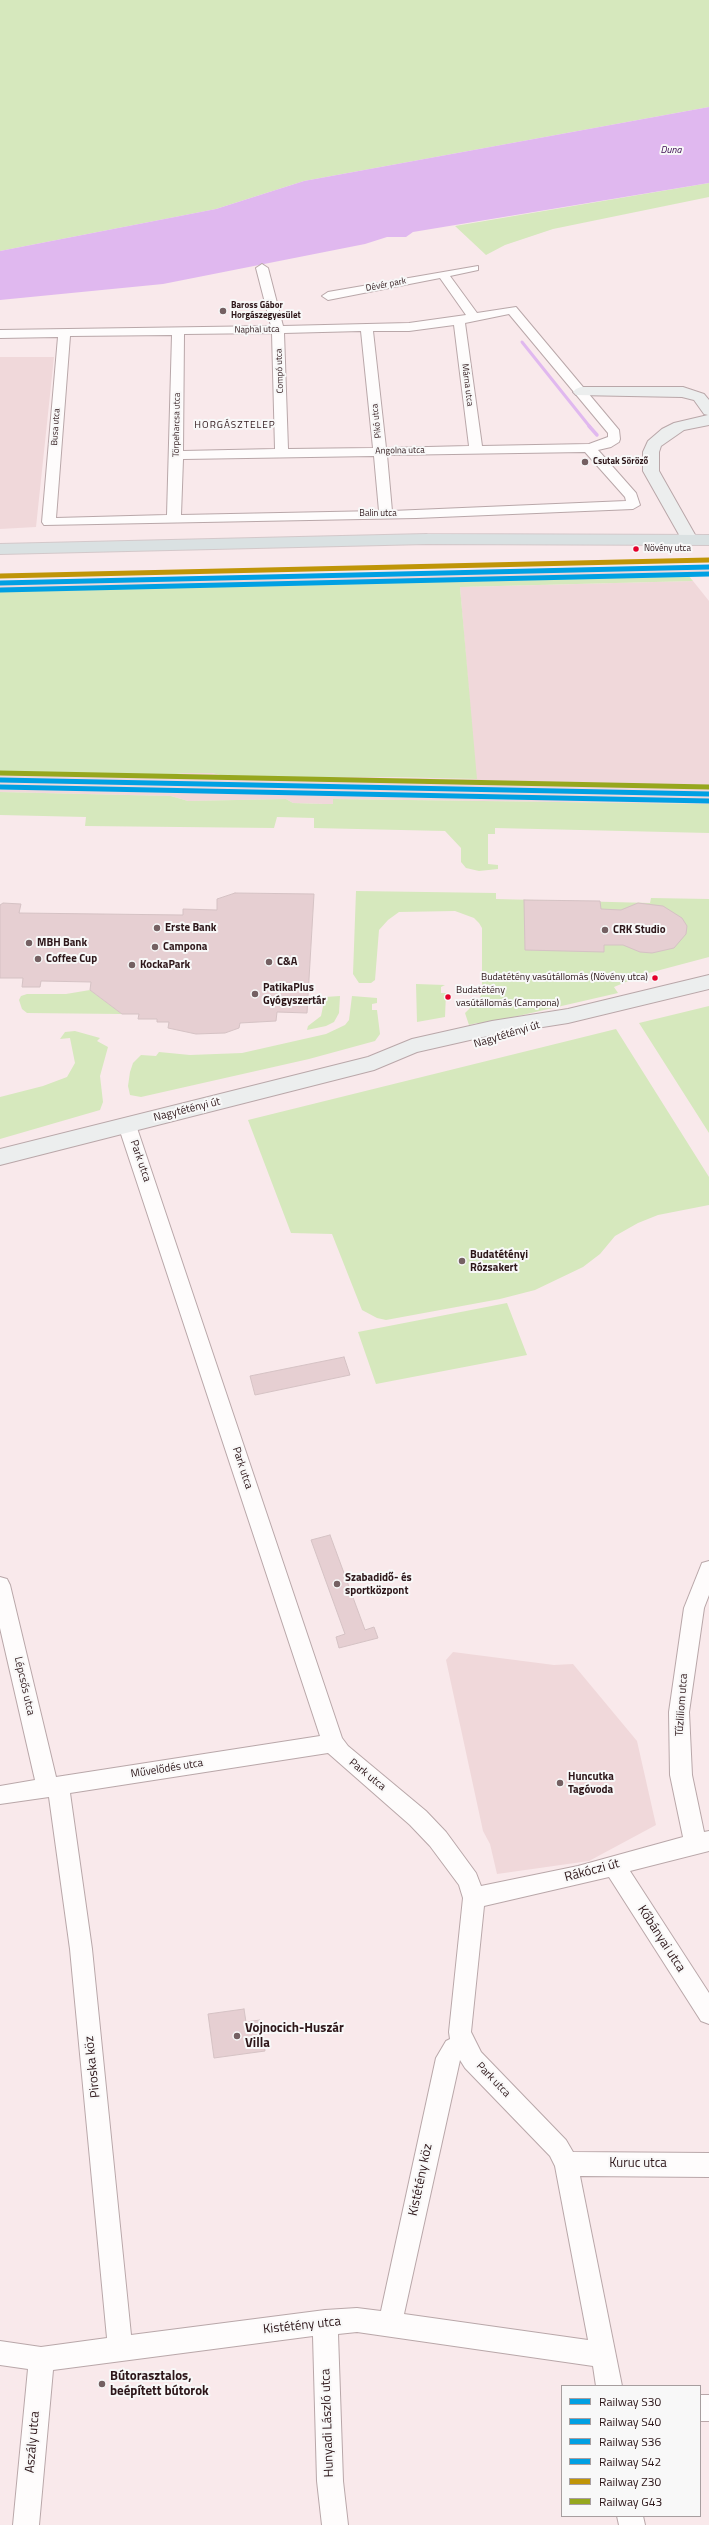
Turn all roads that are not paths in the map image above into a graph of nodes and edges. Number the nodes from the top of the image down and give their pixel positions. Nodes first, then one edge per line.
1 (262, 268) dead end
2 (474, 268) dead end
3 (443, 274) junction
4 (328, 296) dead end
5 (473, 316) junction
6 (459, 319) junction
7 (367, 328) junction
8 (278, 329) junction
9 (178, 331) junction
10 (64, 333) junction
11 (0, 334) edge
12 (581, 392) junction
13 (709, 411) edge
14 (709, 420) edge
15 (589, 448) junction
16 (476, 450) junction
17 (380, 451) junction
18 (282, 453) junction
19 (177, 454) junction
20 (386, 514) junction
21 (174, 518) junction
22 (49, 522) joint
23 (709, 528) edge
24 (687, 534) junction
25 (709, 540) edge
26 (0, 549) edge
27 (709, 982) edge
28 (127, 1125) junction
29 (0, 1157) edge
30 (709, 1569) edge
31 (0, 1585) edge
32 (333, 1744) junction
33 (53, 1787) junction
34 (0, 1795) edge
35 (702, 1842) edge
36 (614, 1865) junction
37 (474, 1898) junction
38 (709, 2013) edge
39 (463, 2044) junction
40 (566, 2164) junction
41 (709, 2165) edge
42 (325, 2322) junction
43 (390, 2324) junction
44 (120, 2349) junction
45 (0, 2354) edge
46 (603, 2355) junction
47 (41, 2359) junction
48 (609, 2385) edge
49 (26, 2525) edge
50 (335, 2525) edge

1 - 8 street, Compó utca
2 - 3 street, Dévér park
3 - 4 street, Dévér park
3 - 5 street
5 - 6 street, Naphal utca
5 - 12 street, Naphal utca
6 - 7 street, Naphal utca
6 - 16 street, Márna utca
7 - 8 street, Naphal utca
7 - 17 street, Pikó utca
8 - 9 street, Naphal utca
8 - 18 street, Compó utca
9 - 10 street, Naphal utca
9 - 19 street, Törpeharcsa utca
10 - 11 street, Naphal utca
10 - 22 street, Busa utca
12 - 13 main road
12 - 15 street, Angolna utca
14 - 24 main road
15 - 16 street, Angolna utca
15 - 20 street, Balin utca
16 - 17 street, Angolna utca
17 - 18 street, Angolna utca
17 - 20 street, Pikó utca
18 - 19 street, Angolna utca
19 - 21 street, Törpeharcsa utca
20 - 21 street, Balin utca
21 - 22 street, Balin utca
23 - 24 main road
24 - 25 main road
24 - 26 main road
27 - 28 main road, Nagytétényi út
28 - 29 main road, Nagytétényi út
28 - 32 street, Park utca
30 - 35 street, Tűzliliom utca
31 - 33 street, Lépcsős utca
32 - 33 street, Művelődés utca
32 - 37 street, Park utca
33 - 34 street, Művelődés utca
33 - 44 street, Piroska köz
35 - 36 street, Rákóczi út
36 - 37 street, Rákóczi út
36 - 38 street, Kőbányai utca
37 - 39 street, Park utca
39 - 40 street, Park utca
39 - 43 street, Kistétény köz
40 - 41 street, Kuruc utca
40 - 46 street, Park utca
42 - 43 street, Kistétény utca
42 - 44 street, Kistétény utca
42 - 50 street, Hunyadi László utca
43 - 46 street, Kistétény utca
44 - 47 street, Kistétény utca
45 - 47 street, Kistétény utca
46 - 48 street, Park utca
47 - 49 street, Aszály utca

